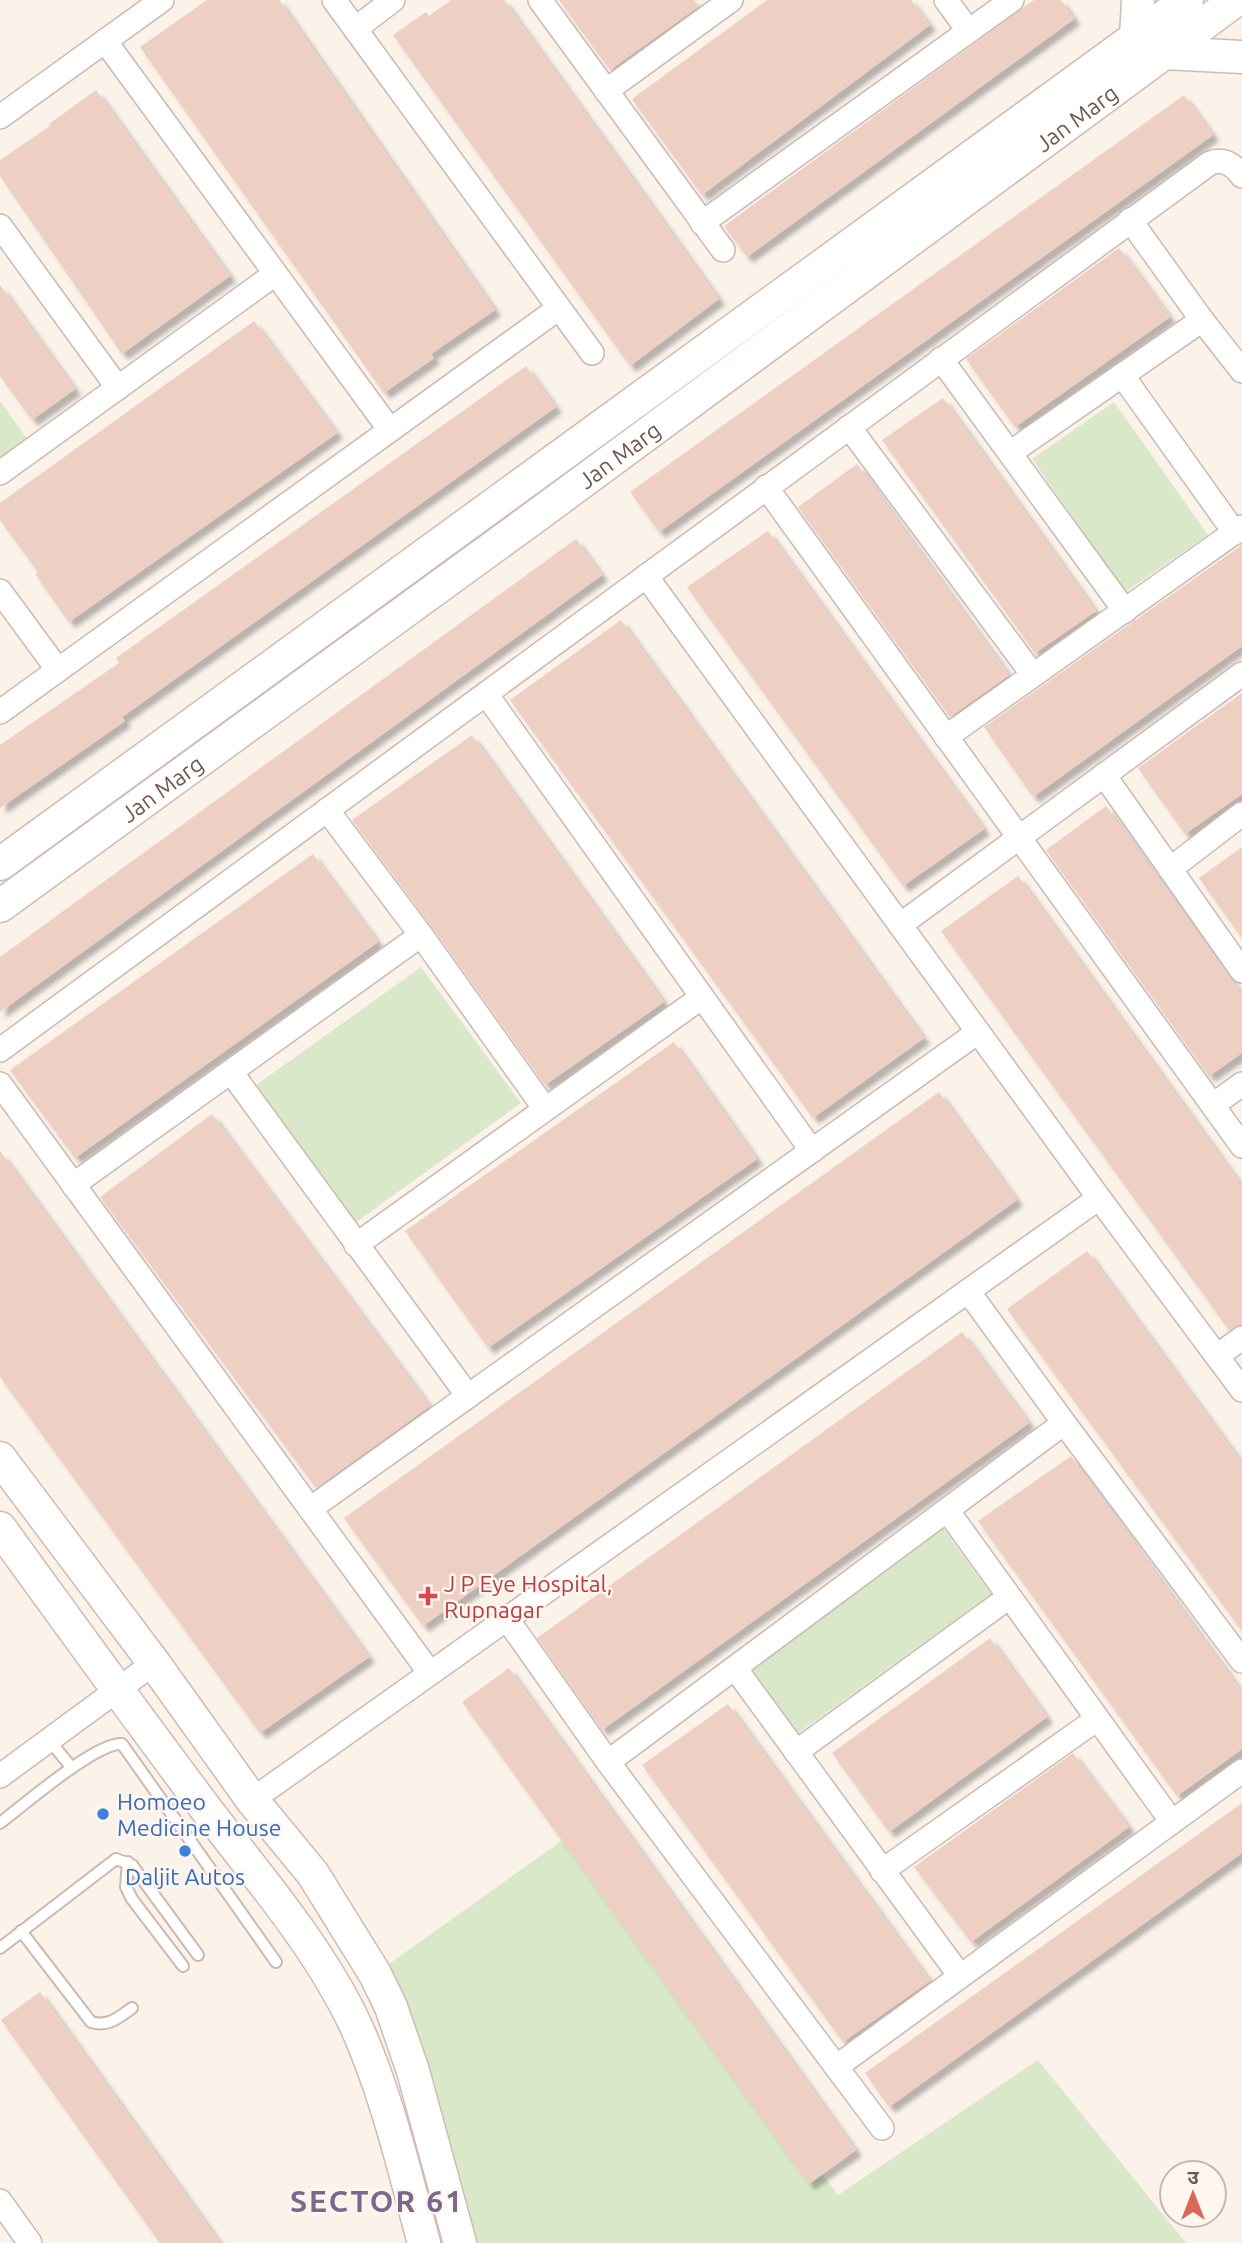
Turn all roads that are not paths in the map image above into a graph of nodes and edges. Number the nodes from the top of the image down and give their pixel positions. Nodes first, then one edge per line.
1 (162, 0) edge
2 (334, 0) edge
3 (393, 0) edge
4 (540, 0) edge
5 (946, 0) edge
6 (1012, 0) edge
7 (1139, 0) edge
8 (1187, 0) edge
9 (1236, 0) edge
10 (726, 1) edge
11 (355, 29) junction
12 (968, 30) junction
13 (1136, 37) junction
14 (105, 41) junction
15 (1164, 53) junction
16 (1242, 57) edge
17 (606, 91) junction
18 (0, 117) edge
19 (1242, 176) edge
20 (1130, 220) junction
21 (702, 223) junction
22 (0, 226) edge
23 (723, 250) dead end
24 (275, 274) junction
25 (559, 308) junction
26 (1202, 320) junction
27 (592, 352) dead end
28 (942, 359) junction
29 (1242, 371) edge
30 (1122, 375) junction
31 (118, 388) junction
32 (849, 427) junction
33 (390, 430) junction
34 (1010, 453) junction
35 (0, 473) edge
36 (766, 487) junction
37 (1238, 530) edge
38 (646, 576) junction
39 (0, 591) edge
40 (1125, 611) junction
41 (58, 670) junction
42 (1242, 674) edge
43 (1033, 675) junction
44 (486, 694) junction
45 (0, 712) edge
46 (946, 737) junction
47 (1104, 775) junction
48 (327, 810) junction
49 (1242, 814) edge
50 (1020, 837) junction
51 (0, 864) edge
52 (1170, 869) junction
53 (0, 906) edge
54 (900, 925) junction
55 (421, 935) junction
56 (1242, 971) edge
57 (702, 997) junction
58 (978, 1032) junction
59 (0, 1050) edge
60 (230, 1072) junction
61 (0, 1084) edge
62 (1242, 1084) edge
63 (1213, 1105) junction
64 (545, 1110) junction
65 (1242, 1146) edge
66 (812, 1151) junction
67 (73, 1185) junction
68 (1099, 1198) junction
69 (356, 1245) junction
70 (968, 1291) junction
71 (1242, 1338) edge
72 (1217, 1356) junction
73 (1242, 1390) edge
74 (468, 1396) junction
75 (1064, 1423) junction
76 (0, 1458) edge
77 (310, 1509) junction
78 (947, 1510) junction
79 (0, 1528) edge
80 (1009, 1597) junction
81 (507, 1619) junction
82 (1242, 1661) edge
83 (154, 1663) junction
84 (735, 1668) junction
85 (430, 1673) junction
86 (117, 1690) junction
87 (1097, 1719) junction
88 (50, 1740) junction
89 (796, 1752) junction
90 (608, 1762) junction
91 (72, 1768) junction
92 (1242, 1771) edge
93 (0, 1776) edge
94 (252, 1800) junction
95 (1172, 1822) junction
96 (0, 1824) edge
97 (128, 1862) junction
98 (882, 1871) junction
99 (21, 1931) junction
100 (0, 1948) edge
101 (198, 1955) dead end
102 (276, 1962) dead end
103 (184, 1966) dead end
104 (960, 1976) junction
105 (132, 2008) dead end
106 (836, 2067) junction
107 (882, 2128) dead end
108 (433, 2145) junction
109 (400, 2154) junction
110 (0, 2201) edge
111 (30, 2243) edge
112 (424, 2243) edge
113 (460, 2243) edge

1 - 14 street
2 - 11 street
3 - 11 street
4 - 17 street
5 - 12 street
6 - 12 street
7 - 13 main road
8 - 13 main road
9 - 15 main road, Jan Marg
10 - 17 street
11 - 25 street
12 - 21 street
13 - 51 main road
14 - 18 street
14 - 24 street
15 - 16 main road
15 - 53 main road, Jan Marg
17 - 21 street
19 - 20 street
20 - 26 street
20 - 28 street
21 - 23 street
22 - 31 street
24 - 31 street
24 - 33 street
25 - 27 street
25 - 33 street
26 - 29 street
26 - 30 street
28 - 32 street
28 - 34 street
30 - 34 street
30 - 37 street
31 - 35 street
32 - 36 street
32 - 43 street
33 - 41 street
34 - 40 street
36 - 38 street
36 - 46 street
37 - 40 street
38 - 44 street
38 - 54 street
39 - 41 street
40 - 43 street
41 - 45 street
42 - 47 street
43 - 46 street
44 - 48 street
44 - 57 street
46 - 50 street
47 - 50 street
47 - 52 street
48 - 55 street
48 - 59 street
49 - 52 street
50 - 54 street
50 - 63 street
52 - 56 street
54 - 58 street
55 - 60 street
55 - 64 street
57 - 64 street
57 - 66 street
58 - 66 street
58 - 68 street
60 - 67 street
60 - 69 street
61 - 67 street
62 - 63 street
63 - 65 street
64 - 69 street
66 - 74 street
67 - 77 street
68 - 70 street
68 - 72 street
69 - 74 street
70 - 75 street
70 - 81 street
71 - 72 street
72 - 73 street
74 - 77 street
75 - 78 street
75 - 82 street
76 - 83 main road
77 - 85 street
78 - 80 street
78 - 84 street
79 - 86 main road
80 - 87 street
80 - 89 street
81 - 85 street
81 - 90 street
83 - 86 street
83 - 94 main road
84 - 89 street
84 - 90 street
85 - 94 street
86 - 88 street
86 - 109 main road
87 - 95 street
87 - 98 street
88 - 91 lane
88 - 93 street
89 - 98 street
90 - 106 street
91 - 96 lane
91 - 102 lane
92 - 95 street
94 - 108 main road
95 - 104 street
97 - 99 lane
97 - 101 lane
97 - 103 lane
98 - 104 street
99 - 100 lane
99 - 105 lane
104 - 106 street
106 - 107 street
108 - 109 main road
108 - 113 main road
109 - 112 main road
110 - 111 street

